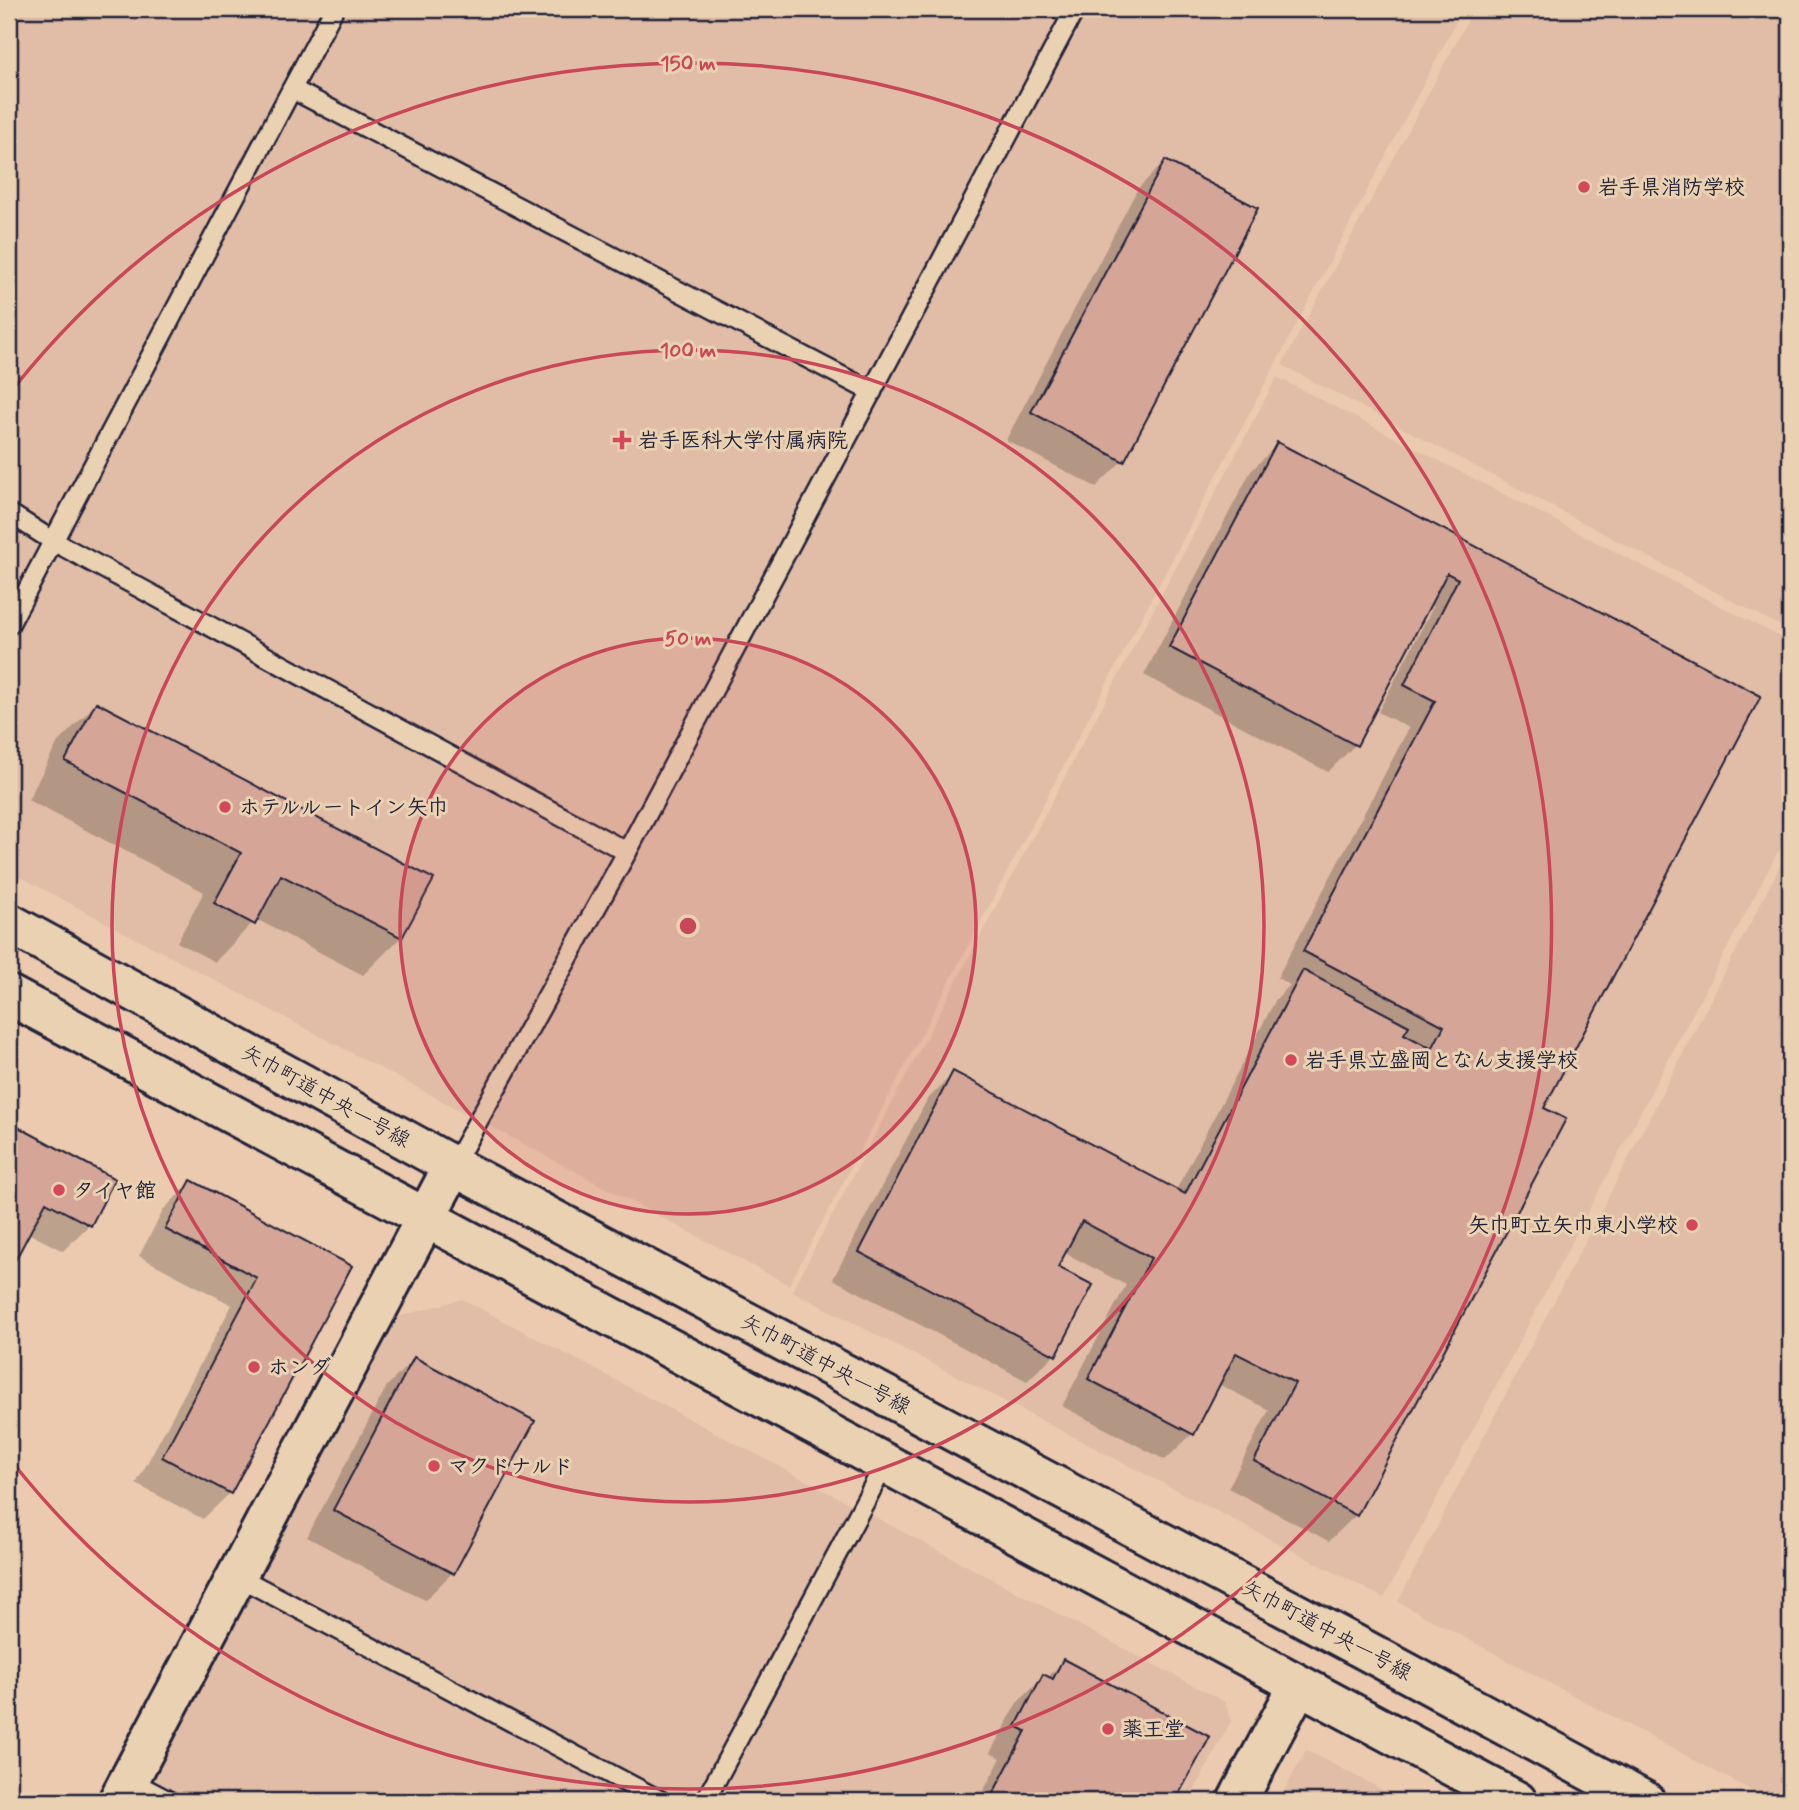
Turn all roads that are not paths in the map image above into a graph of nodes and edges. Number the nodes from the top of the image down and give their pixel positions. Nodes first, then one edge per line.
1 (334, 9) edge
2 (1060, 9) edge
3 (292, 89) junction
4 (872, 392) junction
5 (9, 513) edge
6 (53, 541) junction
7 (9, 625) edge
8 (627, 852) junction
9 (9, 923) edge
10 (9, 995) edge
11 (453, 1166) junction
12 (426, 1217) junction
13 (885, 1464) junction
14 (237, 1576) junction
15 (1298, 1686) junction
16 (123, 1791) edge
17 (169, 1801) edge
18 (661, 1801) edge
19 (705, 1801) edge
20 (1237, 1801) edge
21 (1517, 1801) edge
22 (1645, 1801) edge

1 - 3 lane
2 - 4 lane
3 - 4 lane
3 - 6 lane
4 - 8 lane
5 - 6 lane
6 - 7 lane
6 - 8 lane
8 - 11 lane
9 - 11 street, 矢巾町道中央一号線
10 - 12 street
11 - 12 street
11 - 22 street, 矢巾町道中央一号線
12 - 13 street
12 - 14 street
13 - 15 street
13 - 19 lane
14 - 16 street
14 - 18 lane
15 - 20 street
15 - 21 street
16 - 17 lane

